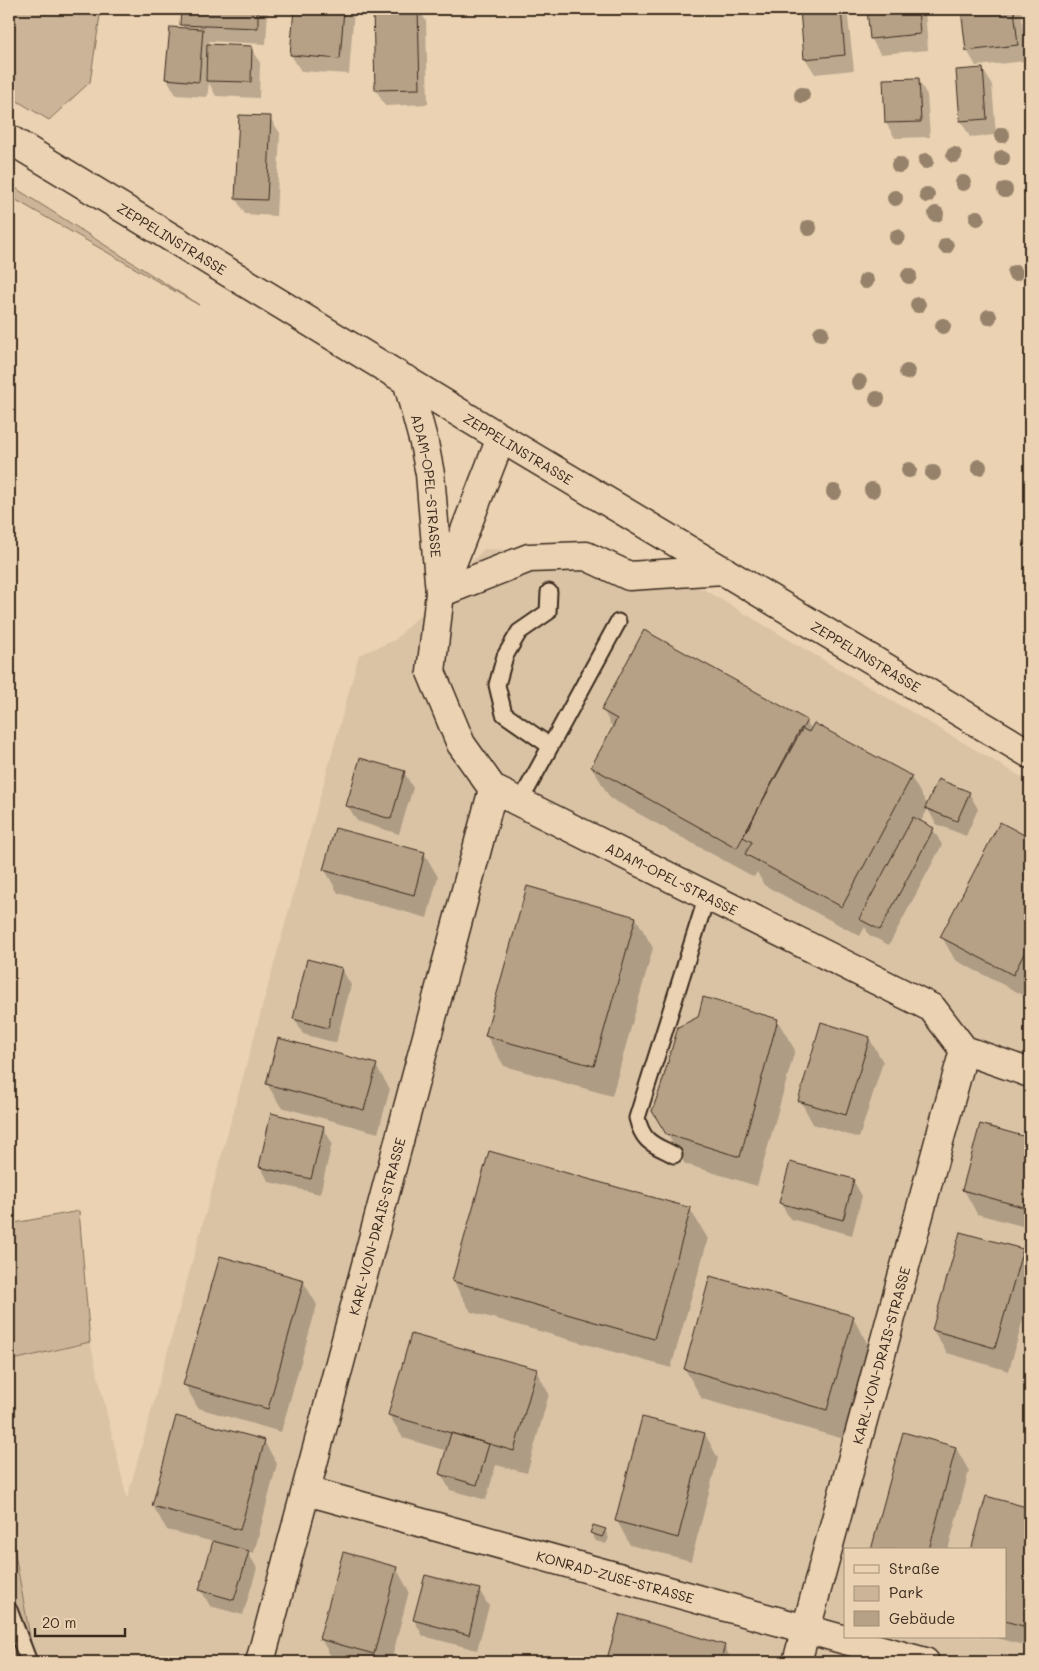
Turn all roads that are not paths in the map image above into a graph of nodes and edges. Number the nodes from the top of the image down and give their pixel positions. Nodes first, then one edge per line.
1 (9, 140) edge
2 (407, 380) junction
3 (501, 438) junction
4 (722, 570) junction
5 (549, 592) dead end
6 (440, 593) junction
7 (618, 622) dead end
8 (550, 746) junction
9 (1030, 754) edge
10 (493, 789) junction
11 (520, 802) junction
12 (707, 896) junction
13 (964, 1050) junction
14 (1030, 1073) edge
15 (674, 1155) dead end
16 (307, 1491) junction
17 (9, 1610) edge
18 (806, 1630) junction
19 (29, 1662) edge
20 (260, 1662) edge
21 (797, 1662) edge
22 (924, 1662) edge

1 - 2 street, ZEPPELINSTRASSE
2 - 3 street, ZEPPELINSTRASSE
2 - 6 street, ADAM-OPEL-STRASSE
3 - 4 street, ZEPPELINSTRASSE
3 - 6 street, ADAM-OPEL-STRASSE
4 - 6 street
4 - 9 street, ZEPPELINSTRASSE
5 - 8 lane
6 - 10 street, ADAM-OPEL-STRASSE
7 - 8 lane
8 - 11 lane
10 - 11 street, ADAM-OPEL-STRASSE
10 - 16 street, KARL-VON-DRAIS-STRASSE
11 - 12 street, ADAM-OPEL-STRASSE
12 - 13 street, ADAM-OPEL-STRASSE
12 - 15 lane
13 - 14 street
13 - 18 street, KARL-VON-DRAIS-STRASSE
16 - 18 street, KONRAD-ZUSE-STRASSE
16 - 20 street, KARL-VON-DRAIS-STRASSE
17 - 19 lane
18 - 21 street, KARL-VON-DRAIS-STRASSE
18 - 22 street, KONRAD-ZUSE-STRASSE

